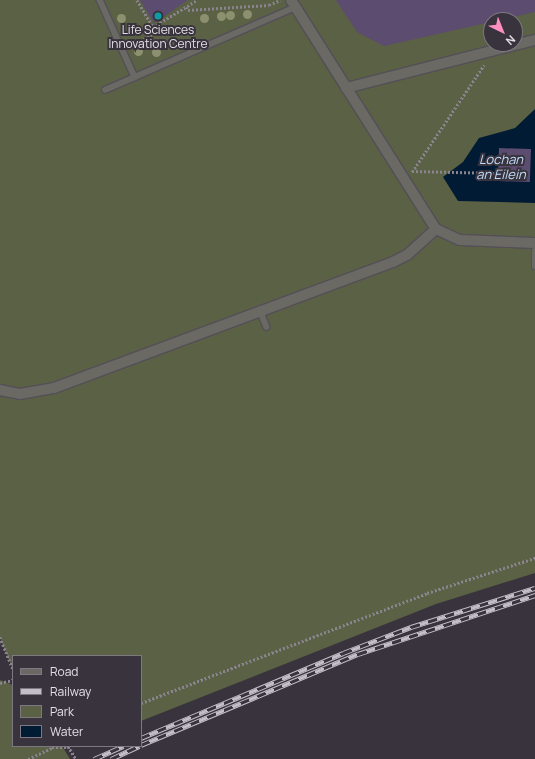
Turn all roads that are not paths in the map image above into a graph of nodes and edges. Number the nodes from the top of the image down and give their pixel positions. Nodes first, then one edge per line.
1 (100, 0) edge
2 (294, 4) edge
3 (535, 40) edge
4 (135, 77) junction
5 (346, 88) junction
6 (105, 90) dead end
7 (436, 229) junction
8 (535, 243) edge
9 (535, 251) edge
10 (535, 266) edge
11 (260, 310) junction
12 (267, 327) dead end
13 (0, 390) edge

1 - 4 lane
2 - 4 lane
2 - 5 street
3 - 5 street
4 - 6 lane
5 - 7 street
7 - 8 street
7 - 11 street
9 - 10 lane
11 - 12 lane
11 - 13 street

